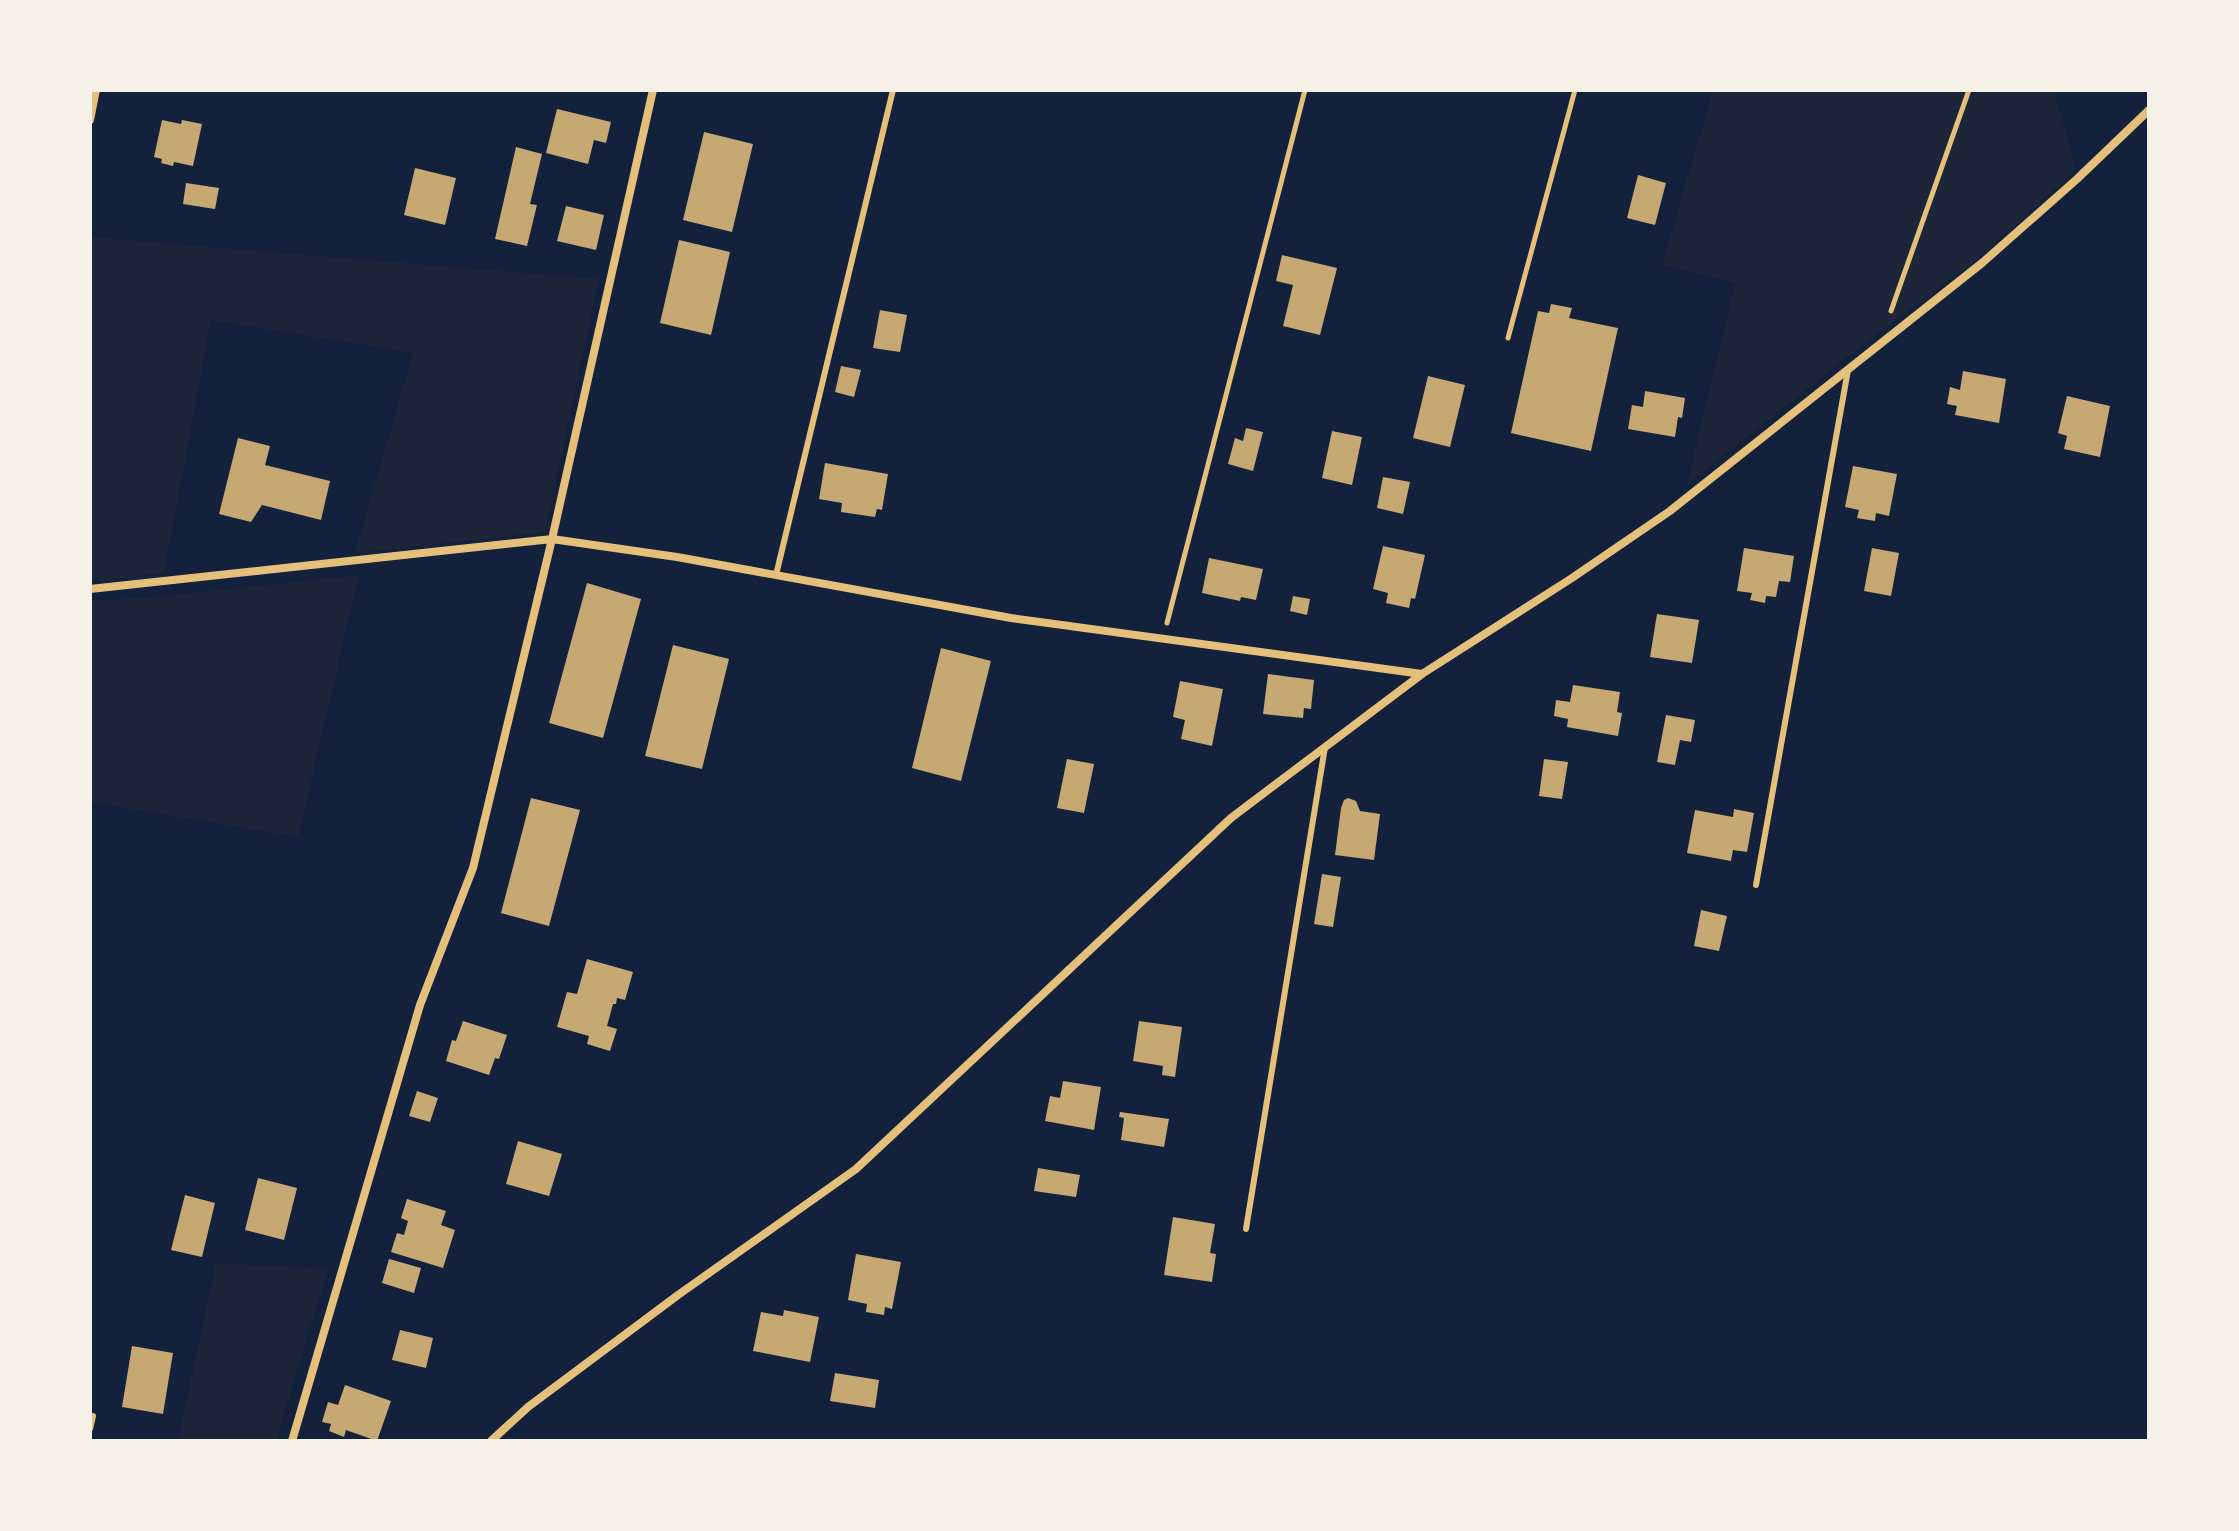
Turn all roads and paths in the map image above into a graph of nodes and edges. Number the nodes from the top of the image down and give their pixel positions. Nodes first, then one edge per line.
1 (96, 90) edge
2 (653, 90) edge
3 (893, 90) edge
4 (1305, 90) edge
5 (1575, 90) edge
6 (1969, 90) edge
7 (2149, 110) edge
8 (90, 120) edge
9 (1901, 328) junction
10 (1508, 338) dead end
11 (1848, 370) junction
12 (552, 539) junction
13 (776, 575) junction
14 (90, 589) edge
15 (1163, 639) junction
16 (1422, 674) junction
17 (1326, 747) junction
18 (1756, 885) dead end
19 (1246, 1229) dead end
20 (93, 1416) dead end
21 (90, 1429) edge
22 (292, 1441) edge
23 (491, 1441) edge

1 - 8 street
2 - 12 street
3 - 13 lane
4 - 15 path
5 - 10 path
6 - 9 path
7 - 9 street
9 - 11 street
11 - 16 street
11 - 18 lane
12 - 13 street
12 - 14 street
12 - 22 street
13 - 15 street
15 - 16 street
16 - 17 street
17 - 19 lane
17 - 23 street
20 - 21 lane

